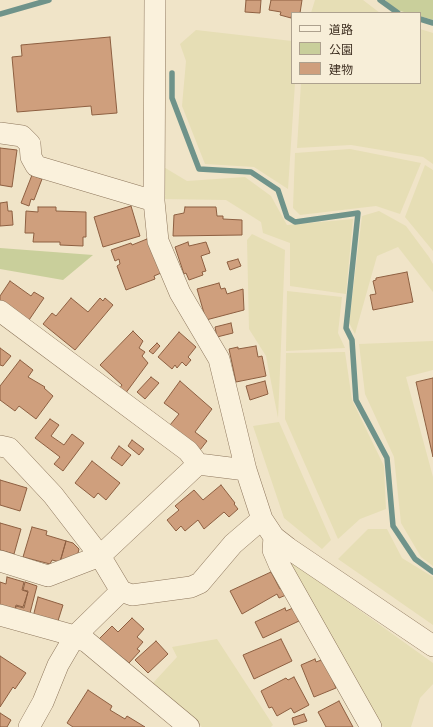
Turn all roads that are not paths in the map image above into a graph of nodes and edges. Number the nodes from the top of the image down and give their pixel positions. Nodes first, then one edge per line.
1 (155, 0) edge
2 (0, 133) edge
3 (154, 200) junction
4 (0, 311) edge
5 (0, 446) edge
6 (198, 464) junction
7 (246, 470) junction
8 (262, 519) junction
9 (274, 537) junction
10 (100, 556) junction
11 (0, 561) edge
12 (121, 590) junction
13 (0, 615) edge
14 (75, 636) junction
15 (433, 646) edge
16 (29, 727) edge
17 (189, 727) edge
18 (372, 727) edge

1 - 3 street
2 - 3 street
3 - 7 street
4 - 6 street
5 - 10 street
6 - 7 street
6 - 10 street
7 - 8 street
8 - 9 street
8 - 12 street
9 - 15 street
9 - 18 street
10 - 11 street
10 - 12 street
12 - 14 street
13 - 14 street
14 - 16 street
14 - 17 street

